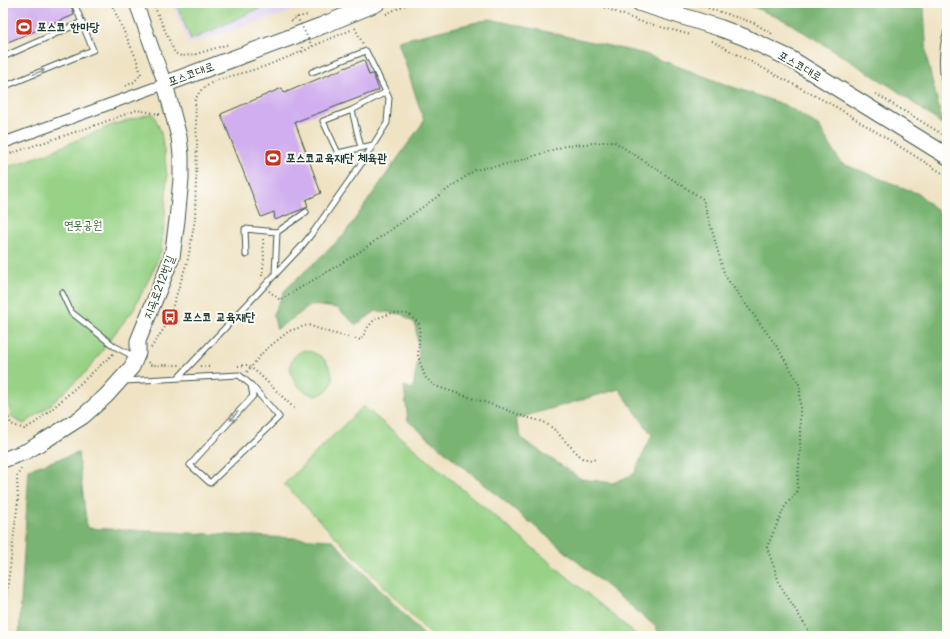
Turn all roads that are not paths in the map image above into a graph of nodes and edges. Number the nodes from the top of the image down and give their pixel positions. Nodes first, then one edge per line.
1 (74, 3) edge
2 (136, 3) edge
3 (640, 3) edge
4 (380, 9) edge
5 (82, 22) junction
6 (947, 31) edge
7 (3, 57) edge
8 (312, 72) dead end
9 (165, 84) junction
10 (946, 85) edge
11 (3, 87) edge
12 (386, 92) junction
13 (352, 110) junction
14 (3, 143) edge
15 (373, 145) junction
16 (361, 148) junction
17 (947, 156) edge
18 (306, 212) dead end
19 (276, 232) junction
20 (246, 255) dead end
21 (275, 275) junction
22 (62, 293) dead end
23 (136, 358) junction
24 (178, 378) junction
25 (120, 381) junction
26 (251, 385) junction
27 (3, 460) edge

1 - 5 lane
2 - 9 street, 지곡로212번길
3 - 17 main road, 포스코대로
4 - 9 main road, 포스코대로
5 - 7 lane
11 -> 5 lane
6 - 10 lane
8 - 12 lane
9 - 14 street, 포스코대로
9 - 23 main road, 지곡로212번길
12 - 13 lane
12 - 15 lane
13 - 16 lane
13 - 16 lane
15 - 16 lane
15 - 21 lane
18 - 19 lane
19 - 20 lane
19 - 21 lane
21 - 24 lane
22 - 23 lane
23 - 25 main road, 지곡로212번길
24 - 25 lane
24 - 26 lane
25 - 27 main road, 지곡로212번길
26 -> 26 lane

